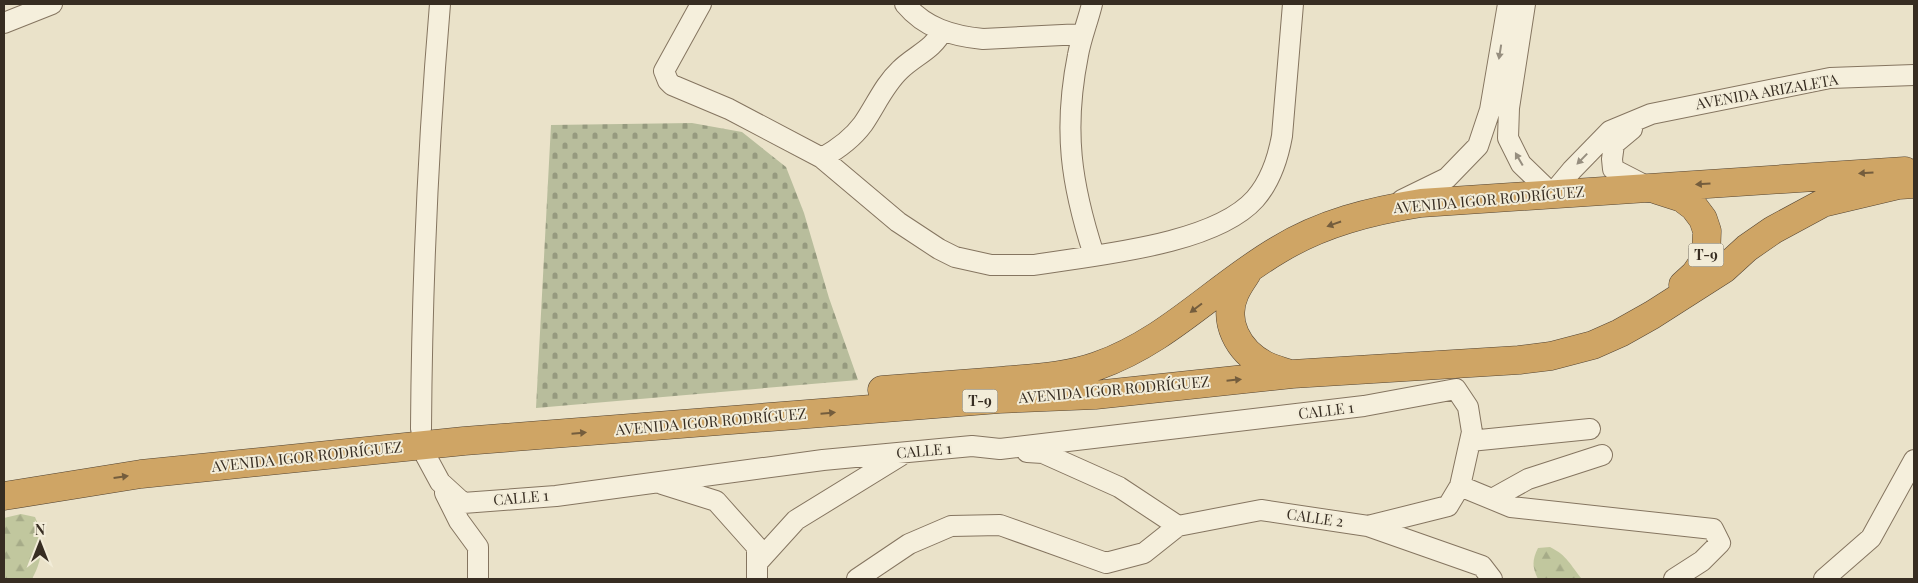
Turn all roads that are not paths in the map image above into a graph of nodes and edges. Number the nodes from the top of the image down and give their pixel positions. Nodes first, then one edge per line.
1 (52, 4) edge
2 (440, 4) edge
3 (701, 4) edge
4 (905, 4) edge
5 (1092, 4) edge
6 (1293, 4) edge
7 (1508, 4) edge
8 (1525, 4) edge
9 (4, 23) edge
10 (942, 31) junction
11 (1083, 34) junction
12 (1914, 75) edge
13 (1651, 114) junction
14 (822, 158) junction
15 (1914, 171) edge
16 (1914, 184) edge
17 (1649, 188) junction
18 (1552, 194) junction
19 (1375, 212) junction
20 (1094, 255) junction
21 (1249, 270) junction
22 (1636, 324) junction
23 (1292, 374) junction
24 (1590, 429) dead end
25 (420, 437) junction
26 (481, 440) junction
27 (1470, 441) junction
28 (1000, 449) junction
29 (906, 452) junction
30 (1602, 455) dead end
31 (1914, 460) edge
32 (437, 477) junction
33 (4, 479) edge
34 (656, 482) junction
35 (1908, 485) edge
36 (1460, 486) junction
37 (4, 496) edge
38 (1492, 499) junction
39 (1178, 526) junction
40 (1368, 526) junction
41 (757, 571) edge
42 (478, 579) edge
43 (857, 579) edge
44 (1492, 579) edge
45 (1674, 579) edge
46 (1824, 579) edge

1 - 9 street
2 - 25 street
3 - 14 street
4 - 10 street
5 - 11 street
6 - 20 street
7 -> 19 street
18 -> 8 street
10 - 11 street
10 - 14 street
11 - 20 street
12 - 13 street, AVENIDA ARIZALETA
13 - 17 street
13 -> 18 street, AVENIDA ARIZALETA
14 - 20 street
15 -> 17 highway, AVENIDA IGOR RODRÍGUEZ / T-9
16 - 22 highway, AVENIDA IGOR RODRÍGUEZ / T-9
17 - 18 highway, AVENIDA IGOR RODRÍGUEZ / T-9
17 - 22 highway, T-9
18 - 19 highway, AVENIDA IGOR RODRÍGUEZ / T-9
19 -> 21 highway, AVENIDA IGOR RODRÍGUEZ / T-9
21 - 23 highway, T-9
21 -> 25 highway, AVENIDA IGOR RODRÍGUEZ / T-9
22 - 23 highway, AVENIDA IGOR RODRÍGUEZ / T-9
26 -> 23 highway, AVENIDA IGOR RODRÍGUEZ / T-9
24 - 27 street
25 - 26 highway, AVENIDA IGOR RODRÍGUEZ / T-9
25 - 32 street, CALLE 1
25 - 33 highway, AVENIDA IGOR RODRÍGUEZ / T-9
37 -> 25 highway, AVENIDA IGOR RODRÍGUEZ / T-9
26 - 32 street
27 - 28 street, CALLE 1
27 - 36 street
28 - 29 street, CALLE 1
28 - 39 street
29 - 34 street, CALLE 1
29 - 41 street
30 - 38 street
31 - 35 street
32 - 34 street, CALLE 1
32 - 42 street
34 - 41 street
35 - 46 street
36 - 38 street
36 - 40 street, CALLE 2
38 - 45 street
39 - 40 street, CALLE 2
39 - 43 street, CALLE 2
40 - 44 street

